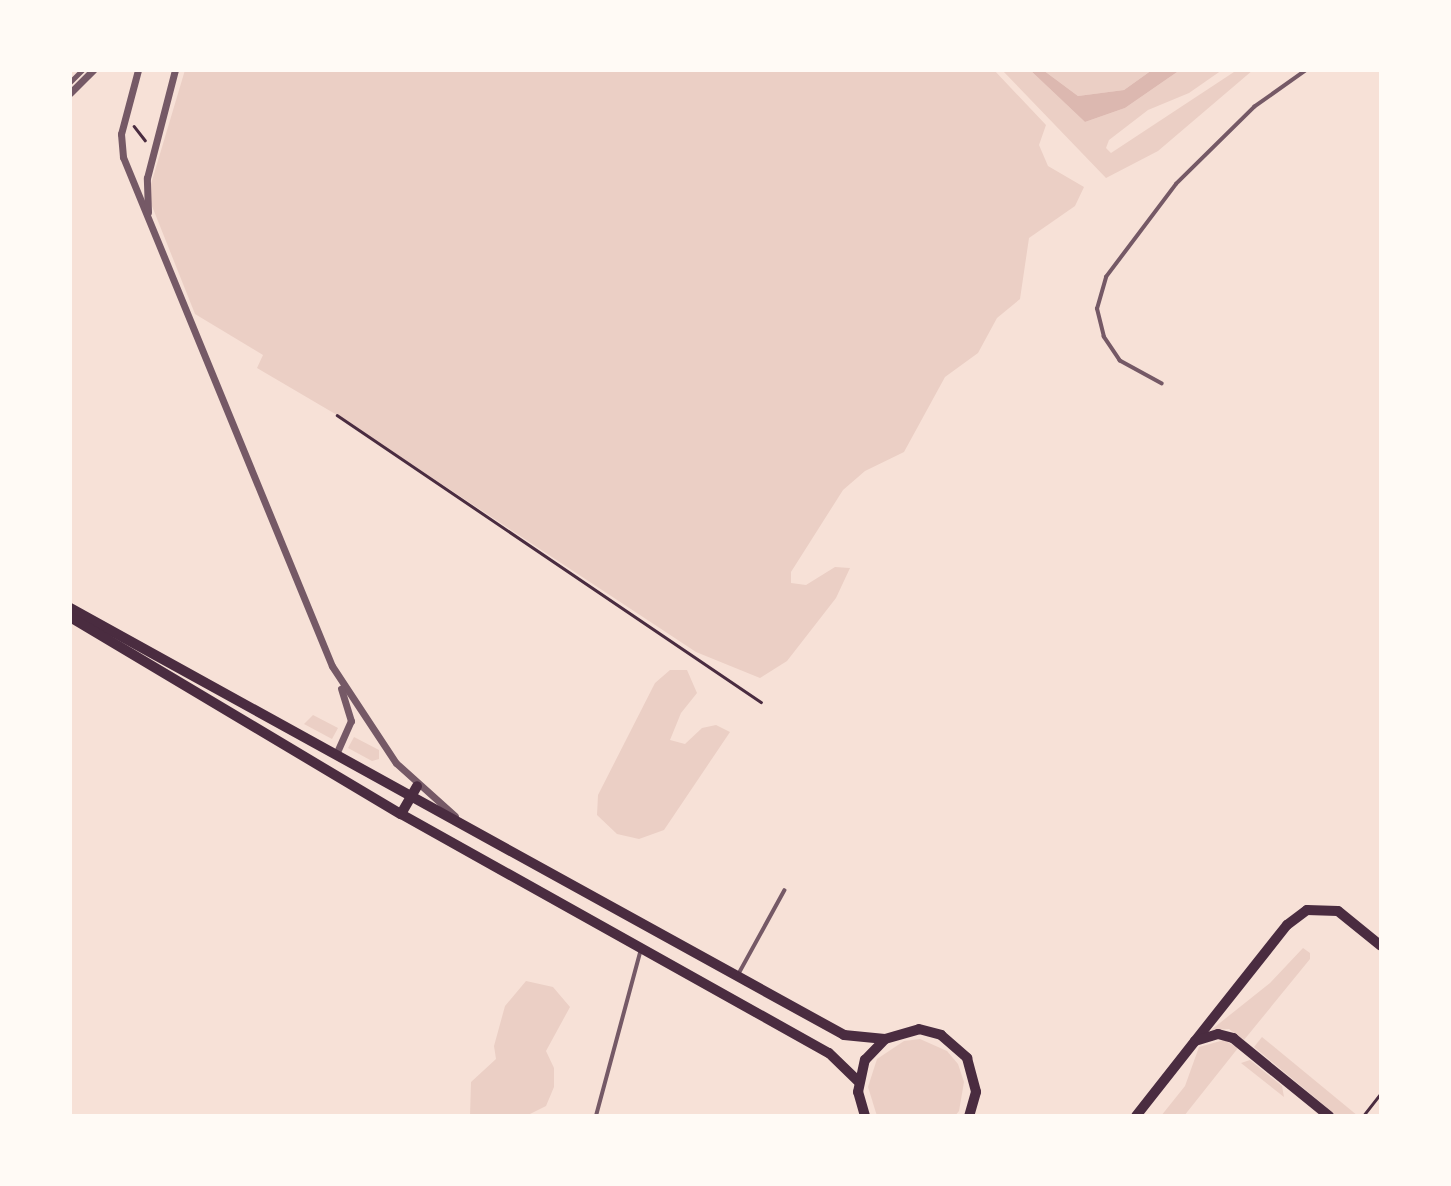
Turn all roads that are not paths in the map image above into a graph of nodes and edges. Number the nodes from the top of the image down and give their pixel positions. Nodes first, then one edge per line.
1 (82, 70) edge
2 (93, 70) edge
3 (138, 70) edge
4 (175, 70) edge
5 (1306, 70) edge
6 (70, 82) edge
7 (70, 93) edge
8 (170, 271) junction
9 (1162, 383) dead end
10 (70, 608) edge
11 (70, 617) edge
12 (332, 666) junction
13 (337, 752) junction
14 (415, 790) junction
15 (401, 814) junction
16 (784, 891) dead end
17 (1381, 946) edge
18 (642, 948) junction
19 (738, 975) junction
20 (885, 1039) junction
21 (1195, 1041) junction
22 (858, 1081) junction
23 (974, 1104) junction
24 (596, 1116) edge
25 (864, 1116) edge
26 (969, 1116) edge
27 (978, 1116) edge
28 (1136, 1116) edge
29 (1329, 1116) edge

1 - 6 street
2 - 7 street
3 - 8 street
4 - 8 street
5 - 9 lane
8 - 12 street
10 - 13 main road
11 - 15 main road
12 - 13 street
12 - 14 street
13 - 14 main road
14 - 15 main road
14 - 19 main road
15 - 18 main road
16 - 19 lane
17 - 21 main road
18 - 22 main road
18 - 24 lane
19 - 20 main road
20 - 22 main road
20 - 23 main road
21 - 28 main road
21 - 29 main road
22 - 25 main road
23 - 26 main road
23 - 27 main road

